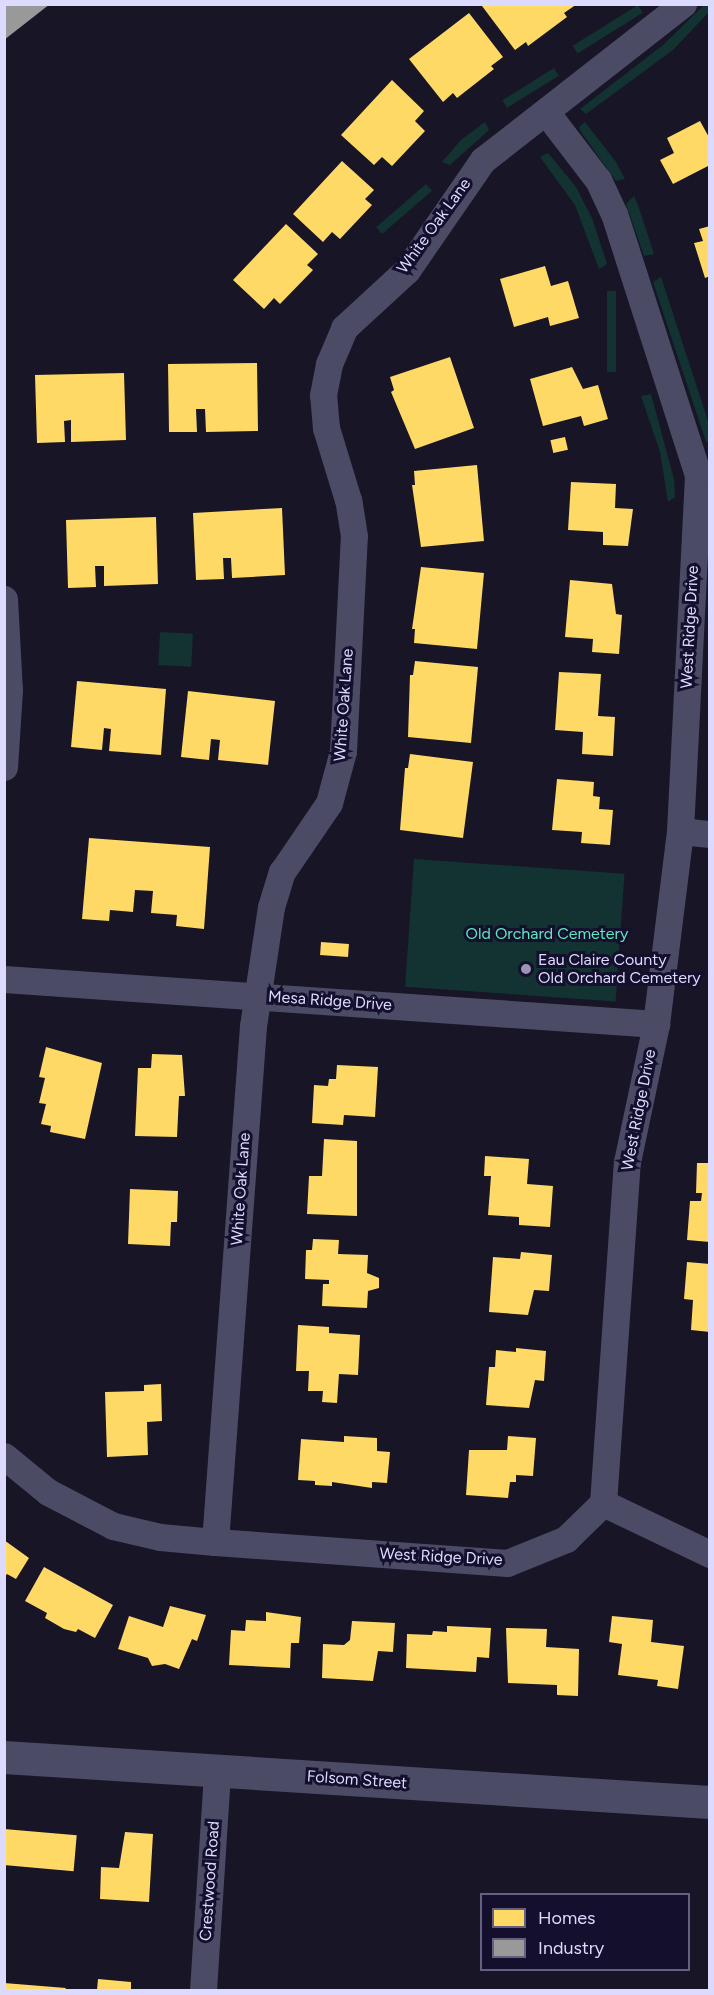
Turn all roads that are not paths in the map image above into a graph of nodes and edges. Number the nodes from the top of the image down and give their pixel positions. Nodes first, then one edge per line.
1 (683, 4) edge
2 (546, 112) junction
3 (704, 474) edge
4 (4, 599) edge
5 (4, 767) edge
6 (680, 831) junction
7 (710, 834) edge
8 (4, 979) edge
9 (258, 996) junction
10 (656, 1024) junction
11 (4, 1456) edge
12 (603, 1503) junction
13 (215, 1542) junction
14 (710, 1554) edge
15 (4, 1757) edge
16 (216, 1771) junction
17 (710, 1802) edge
18 (203, 1990) edge

1 - 2 street, White Oak Lane
2 - 3 street, West Ridge Drive
2 - 9 street, White Oak Lane
3 - 6 street, West Ridge Drive
4 - 5 street
6 - 7 street
6 - 10 street, West Ridge Drive
8 - 9 street, Mesa Ridge Drive
9 - 10 street, Mesa Ridge Drive
9 - 13 street, White Oak Lane
10 - 12 street, West Ridge Drive
11 - 13 street, West Ridge Drive
12 - 13 street, West Ridge Drive
12 - 14 street
15 - 16 street, Folsom Street
16 - 17 street, Folsom Street
16 - 18 street, Crestwood Road

